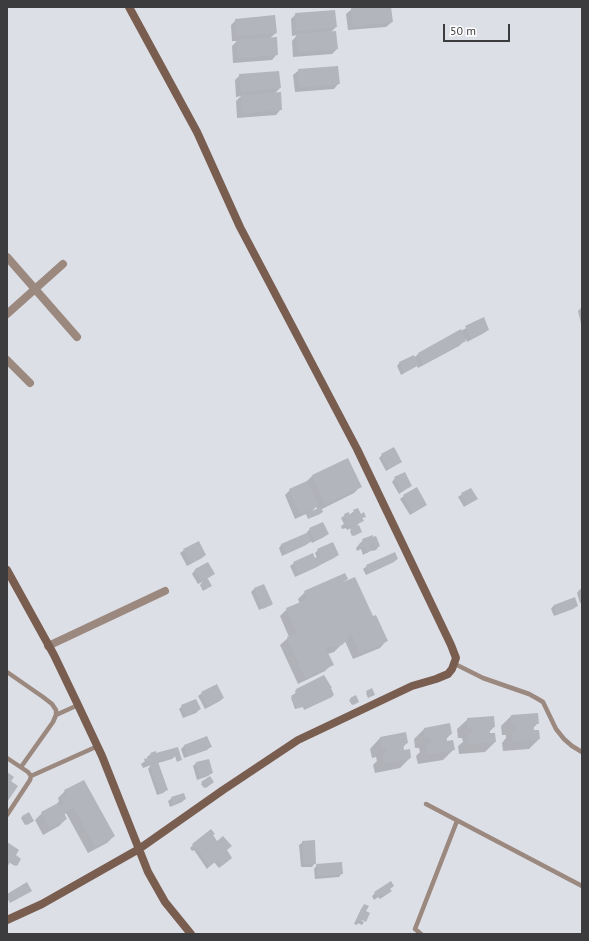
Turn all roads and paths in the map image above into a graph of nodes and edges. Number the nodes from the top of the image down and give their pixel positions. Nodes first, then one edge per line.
1 (129, 7) edge
2 (7, 257) edge
3 (63, 264) dead end
4 (34, 289) junction
5 (7, 314) edge
6 (77, 336) dead end
7 (7, 360) edge
8 (30, 383) dead end
9 (7, 570) edge
10 (165, 591) dead end
11 (48, 646) junction
12 (455, 664) junction
13 (7, 672) edge
14 (75, 706) junction
15 (56, 715) junction
16 (95, 747) junction
17 (582, 752) edge
18 (7, 758) edge
19 (21, 768) junction
20 (31, 776) junction
21 (426, 804) dead end
22 (7, 815) edge
23 (457, 821) junction
24 (139, 849) junction
25 (582, 886) edge
26 (7, 920) edge
27 (191, 934) edge
28 (421, 934) edge

1 - 12 street
2 - 4 street
3 - 4 street
4 - 5 street
4 - 6 street
7 - 8 street
9 - 11 street
10 - 11 street
11 - 14 street
12 - 17 lane
12 - 24 street
13 - 15 lane
14 - 15 lane
14 - 16 street
15 - 19 lane
16 - 20 lane
16 - 24 street
18 - 19 lane
19 - 20 lane
20 - 22 lane
21 - 23 lane
23 - 25 lane
23 - 28 lane
24 - 26 street
24 - 27 street

